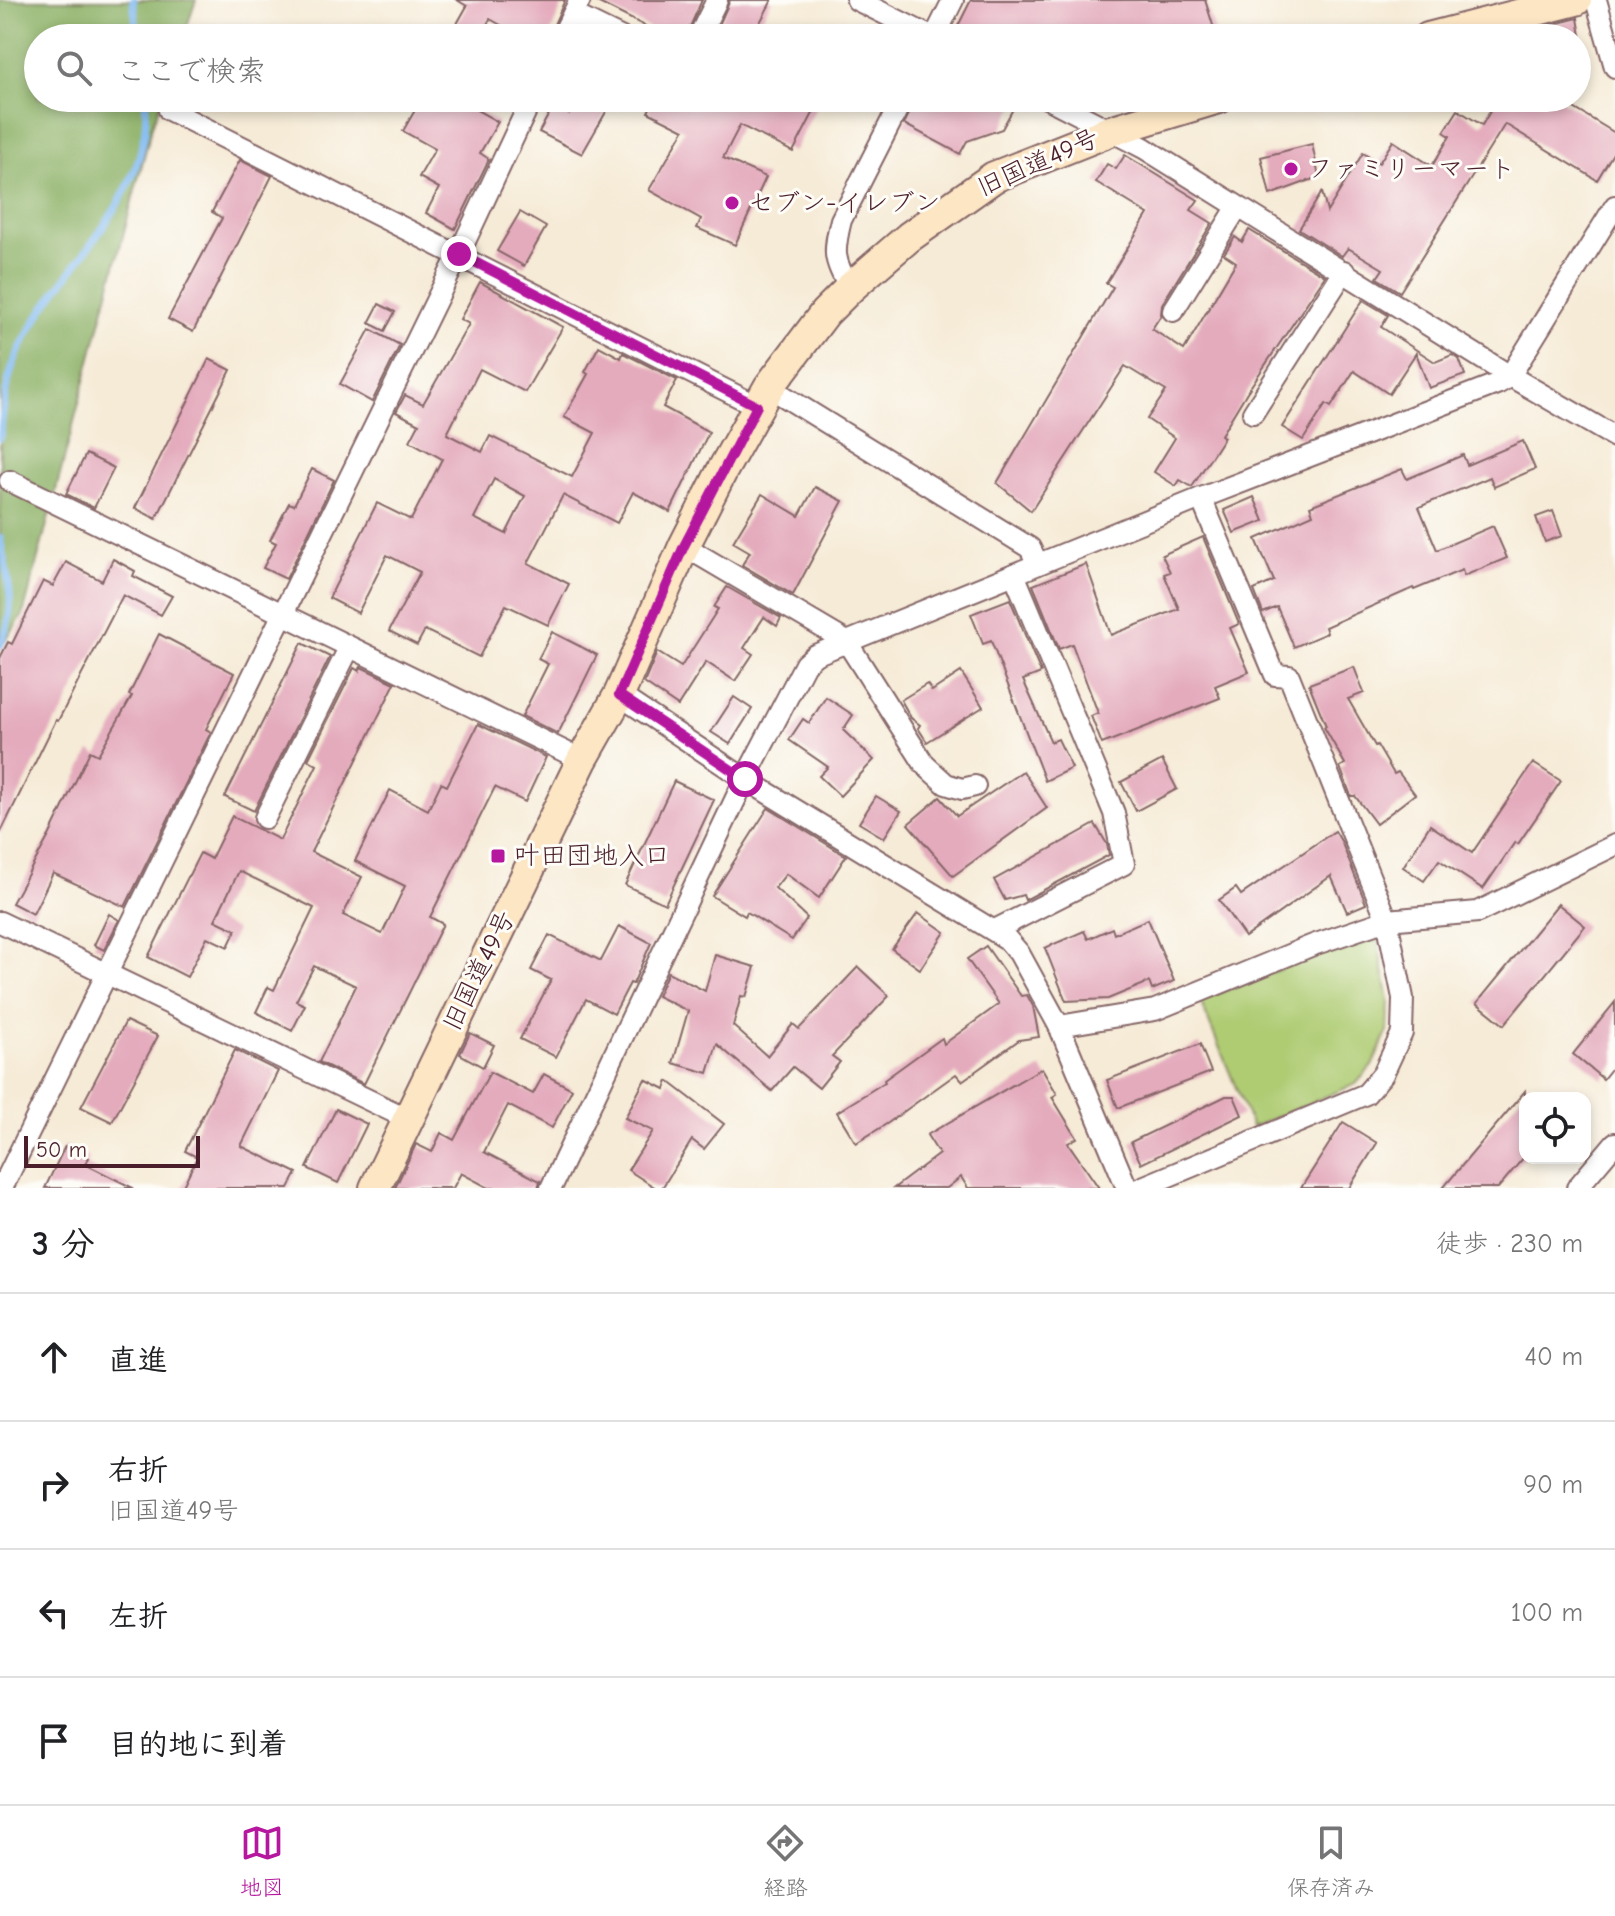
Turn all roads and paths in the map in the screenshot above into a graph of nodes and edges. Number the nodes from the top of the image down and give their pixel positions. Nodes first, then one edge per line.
1 (717, 0) edge
2 (857, 0) edge
3 (953, 0) edge
4 (1576, 0) edge
5 (1596, 0) edge
6 (577, 7) edge
7 (602, 24) edge
8 (705, 24) edge
9 (906, 24) edge
10 (941, 24) edge
11 (1483, 24) edge
12 (1615, 67) edge
13 (173, 112) edge
14 (525, 112) edge
15 (896, 112) edge
16 (1074, 112) edge
17 (1173, 112) edge
18 (1110, 131) junction
19 (1615, 206) edge
20 (1237, 208) junction
21 (459, 254) junction
22 (1344, 271) junction
23 (850, 288) junction
24 (1173, 311) dead end
25 (1510, 376) junction
26 (763, 397) junction
27 (1253, 413) dead end
28 (1615, 437) edge
29 (10, 481) dead end
30 (1201, 498) junction
31 (684, 546) junction
32 (1038, 564) junction
33 (1014, 574) junction
34 (281, 615) junction
35 (847, 642) junction
36 (349, 648) junction
37 (619, 695) junction
38 (582, 760) junction
39 (745, 779) junction
40 (975, 786) dead end
41 (265, 818) dead end
42 (1615, 845) edge
43 (1387, 920) junction
44 (0, 922) edge
45 (995, 930) junction
46 (107, 972) junction
47 (1059, 1026) junction
48 (408, 1119) junction
49 (1615, 1143) edge
50 (2, 1188) edge
51 (375, 1188) edge
52 (551, 1188) edge
53 (1127, 1188) edge
54 (1140, 1188) edge
55 (1577, 1188) edge

1 - 8 street
2 - 9 street
3 - 10 street
4 - 11 street
5 - 12 street
6 - 7 street
13 - 21 street
14 - 21 street
15 - 23 street
16 - 18 street
17 - 18 street, 旧国道49号
18 - 20 street
18 - 23 street, 旧国道49号
19 - 25 street
20 - 22 street
20 - 24 street
21 - 26 street
21 - 34 street
22 - 25 street
22 - 27 street
23 - 26 street, 旧国道49号
25 - 28 street
25 - 30 street
26 - 31 street, 旧国道49号
26 - 32 street
29 - 34 street
30 - 32 street
30 - 43 street
31 - 35 street
31 - 37 street, 旧国道49号
32 - 33 street
33 - 35 street
33 - 45 street
34 - 36 street
34 - 46 street
35 - 39 street
35 - 40 street
36 - 38 street
36 - 41 street
37 - 38 street, 旧国道49号
37 - 39 street
38 - 48 street, 旧国道49号
39 - 45 street
39 - 52 street
42 - 43 street
43 - 47 street
43 - 54 street
44 - 46 street
45 - 47 street
46 - 48 street
46 - 50 street
47 - 53 street
48 - 51 street, 旧国道49号
49 - 55 street

